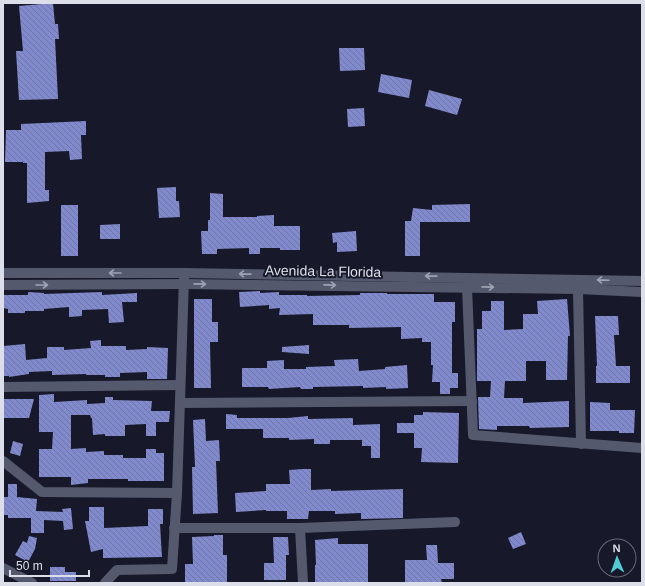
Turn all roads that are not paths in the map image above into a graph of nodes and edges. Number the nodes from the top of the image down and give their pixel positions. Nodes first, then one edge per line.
1 (3, 273) edge
2 (184, 273) junction
3 (642, 281) edge
4 (184, 284) junction
5 (3, 285) edge
6 (467, 287) junction
7 (578, 289) junction
8 (642, 292) edge
9 (180, 385) junction
10 (3, 387) edge
11 (472, 401) junction
12 (180, 403) junction
13 (581, 444) junction
14 (642, 448) edge
15 (3, 461) edge
16 (177, 493) junction
17 (455, 522) dead end
18 (174, 528) junction
19 (300, 528) junction
20 (3, 568) edge
21 (32, 583) edge
22 (105, 583) edge
23 (302, 583) edge

2 -> 1 street
3 -> 2 street
2 - 4 street
5 -> 4 street, Avenida La Florida
4 -> 6 street, Avenida La Florida
4 - 9 street
6 -> 7 street, Avenida La Florida
6 - 11 street
7 - 8 street, Avenida La Florida
7 - 13 street
9 - 10 street
9 - 12 street
11 - 12 street
11 - 13 street
12 - 16 street
13 - 14 street
15 - 16 street
16 - 18 street
17 - 19 street
18 - 19 street
18 - 22 street
19 - 23 street
20 - 21 street

